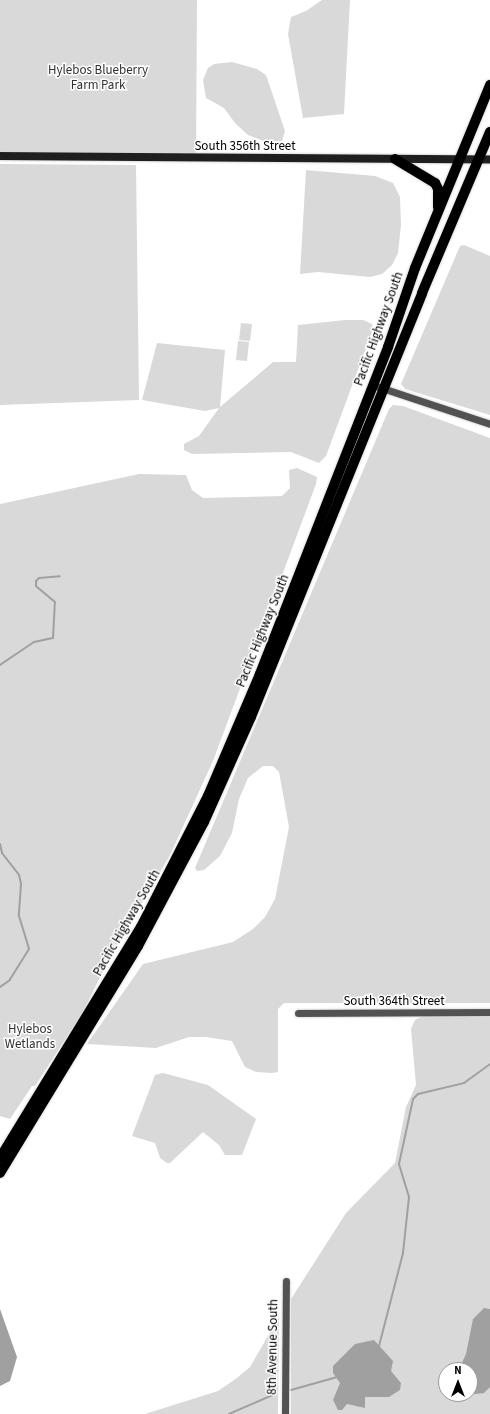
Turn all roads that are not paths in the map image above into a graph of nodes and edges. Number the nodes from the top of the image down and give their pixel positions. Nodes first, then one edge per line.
1 (490, 85) edge
2 (490, 132) edge
3 (0, 156) edge
4 (460, 158) junction
5 (395, 159) junction
6 (478, 159) junction
7 (490, 159) edge
8 (437, 215) junction
9 (373, 385) junction
10 (383, 389) junction
11 (490, 424) edge
12 (490, 1012) edge
13 (298, 1013) dead end
14 (0, 1158) edge
15 (0, 1173) edge
16 (286, 1281) dead end
17 (284, 1414) edge

1 - 4 main road, Pacific Highway South
2 - 6 main road, Pacific Highway South
3 - 5 main road, South 356th Street
4 - 5 main road, South 356th Street
4 - 6 main road, South 356th Street
4 - 8 main road, Pacific Highway South
5 - 8 main road
6 - 7 main road, South 356th Street
6 - 10 main road, Pacific Highway South
8 - 9 main road, Pacific Highway South
9 - 10 street
9 - 14 main road, Pacific Highway South
10 - 11 street
10 - 15 main road, Pacific Highway South
12 - 13 street, South 364th Street
16 - 17 street, 8th Avenue South

